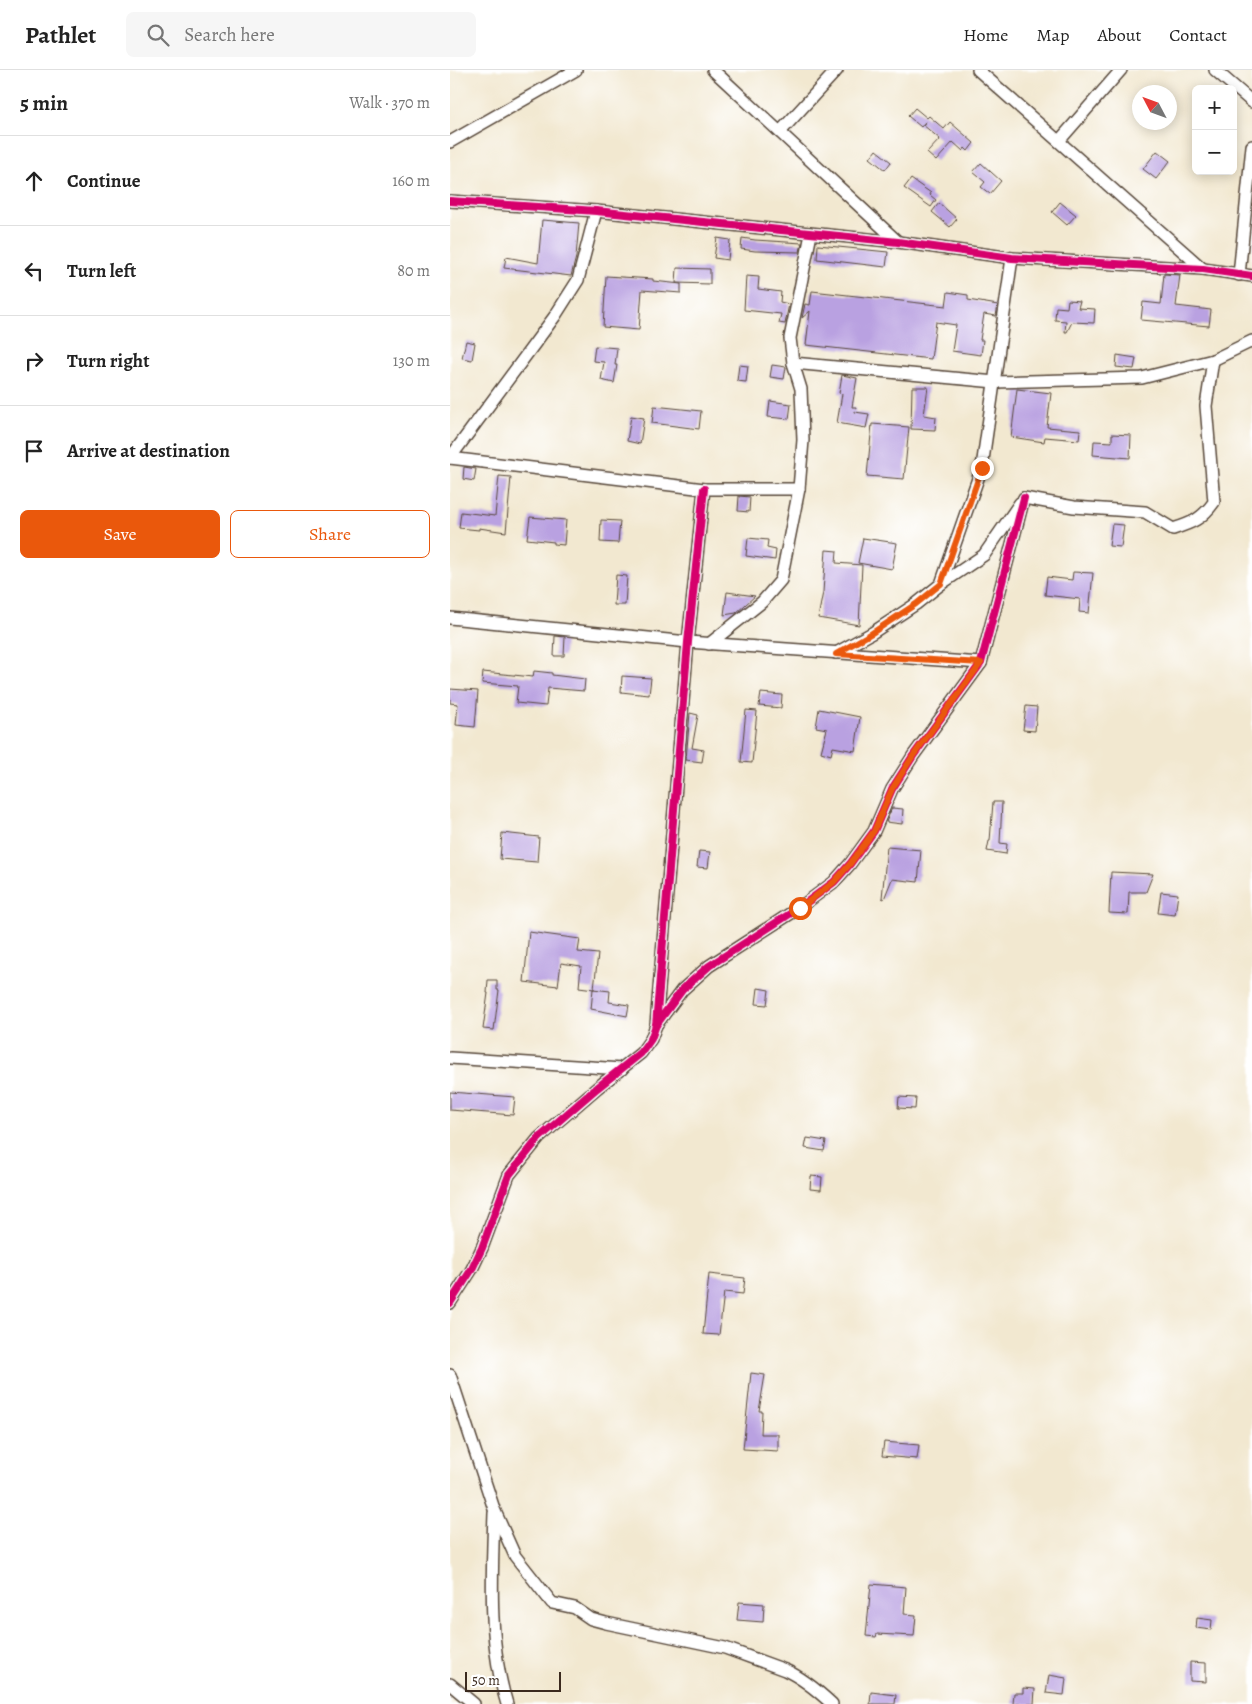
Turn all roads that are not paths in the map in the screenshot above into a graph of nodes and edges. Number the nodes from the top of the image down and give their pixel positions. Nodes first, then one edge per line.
1 (576, 70) edge
2 (713, 70) edge
3 (837, 70) edge
4 (978, 70) edge
5 (1121, 70) edge
6 (1215, 70) edge
7 (1252, 102) edge
8 (780, 132) junction
9 (1059, 141) junction
10 (450, 142) edge
11 (1252, 146) edge
12 (450, 201) edge
13 (596, 211) junction
14 (811, 234) junction
15 (898, 242) junction
16 (1012, 258) junction
17 (1203, 269) junction
18 (1240, 275) junction
19 (1252, 276) edge
20 (1252, 341) edge
21 (1213, 360) junction
22 (793, 363) junction
23 (994, 382) junction
24 (450, 458) edge
25 (704, 489) junction
26 (799, 489) junction
27 (1024, 498) junction
28 (941, 584) junction
29 (450, 618) edge
30 (688, 642) junction
31 (709, 644) junction
32 (836, 654) junction
33 (981, 663) junction
34 (656, 1024) junction
35 (450, 1058) edge
36 (622, 1069) junction
37 (450, 1303) edge
38 (450, 1375) edge
39 (494, 1509) junction
40 (450, 1684) edge
41 (474, 1704) edge
42 (507, 1704) edge
43 (832, 1704) edge

1 - 10 street
2 - 8 street
3 - 8 street
4 - 9 street
5 - 9 street
6 - 7 street
8 - 15 street
9 - 17 street
11 - 18 street
12 - 13 street
13 - 14 street
13 - 24 street
14 - 15 street
14 - 22 street
15 - 16 street
16 - 17 street
16 - 23 street
17 - 18 street
18 - 19 street
20 - 21 street
21 - 23 street
21 - 27 street
22 - 23 street
22 - 26 street
23 - 28 street
24 - 25 street
25 - 26 street
25 - 30 street
26 - 31 street
27 - 28 street
27 - 33 street
28 - 32 street
29 - 30 street
30 - 31 street
30 - 34 street
31 - 32 street
32 - 33 street
33 - 34 street
34 - 36 street
35 - 36 street
36 - 37 street
38 - 39 street
39 - 42 street
39 - 43 street
40 - 41 street

